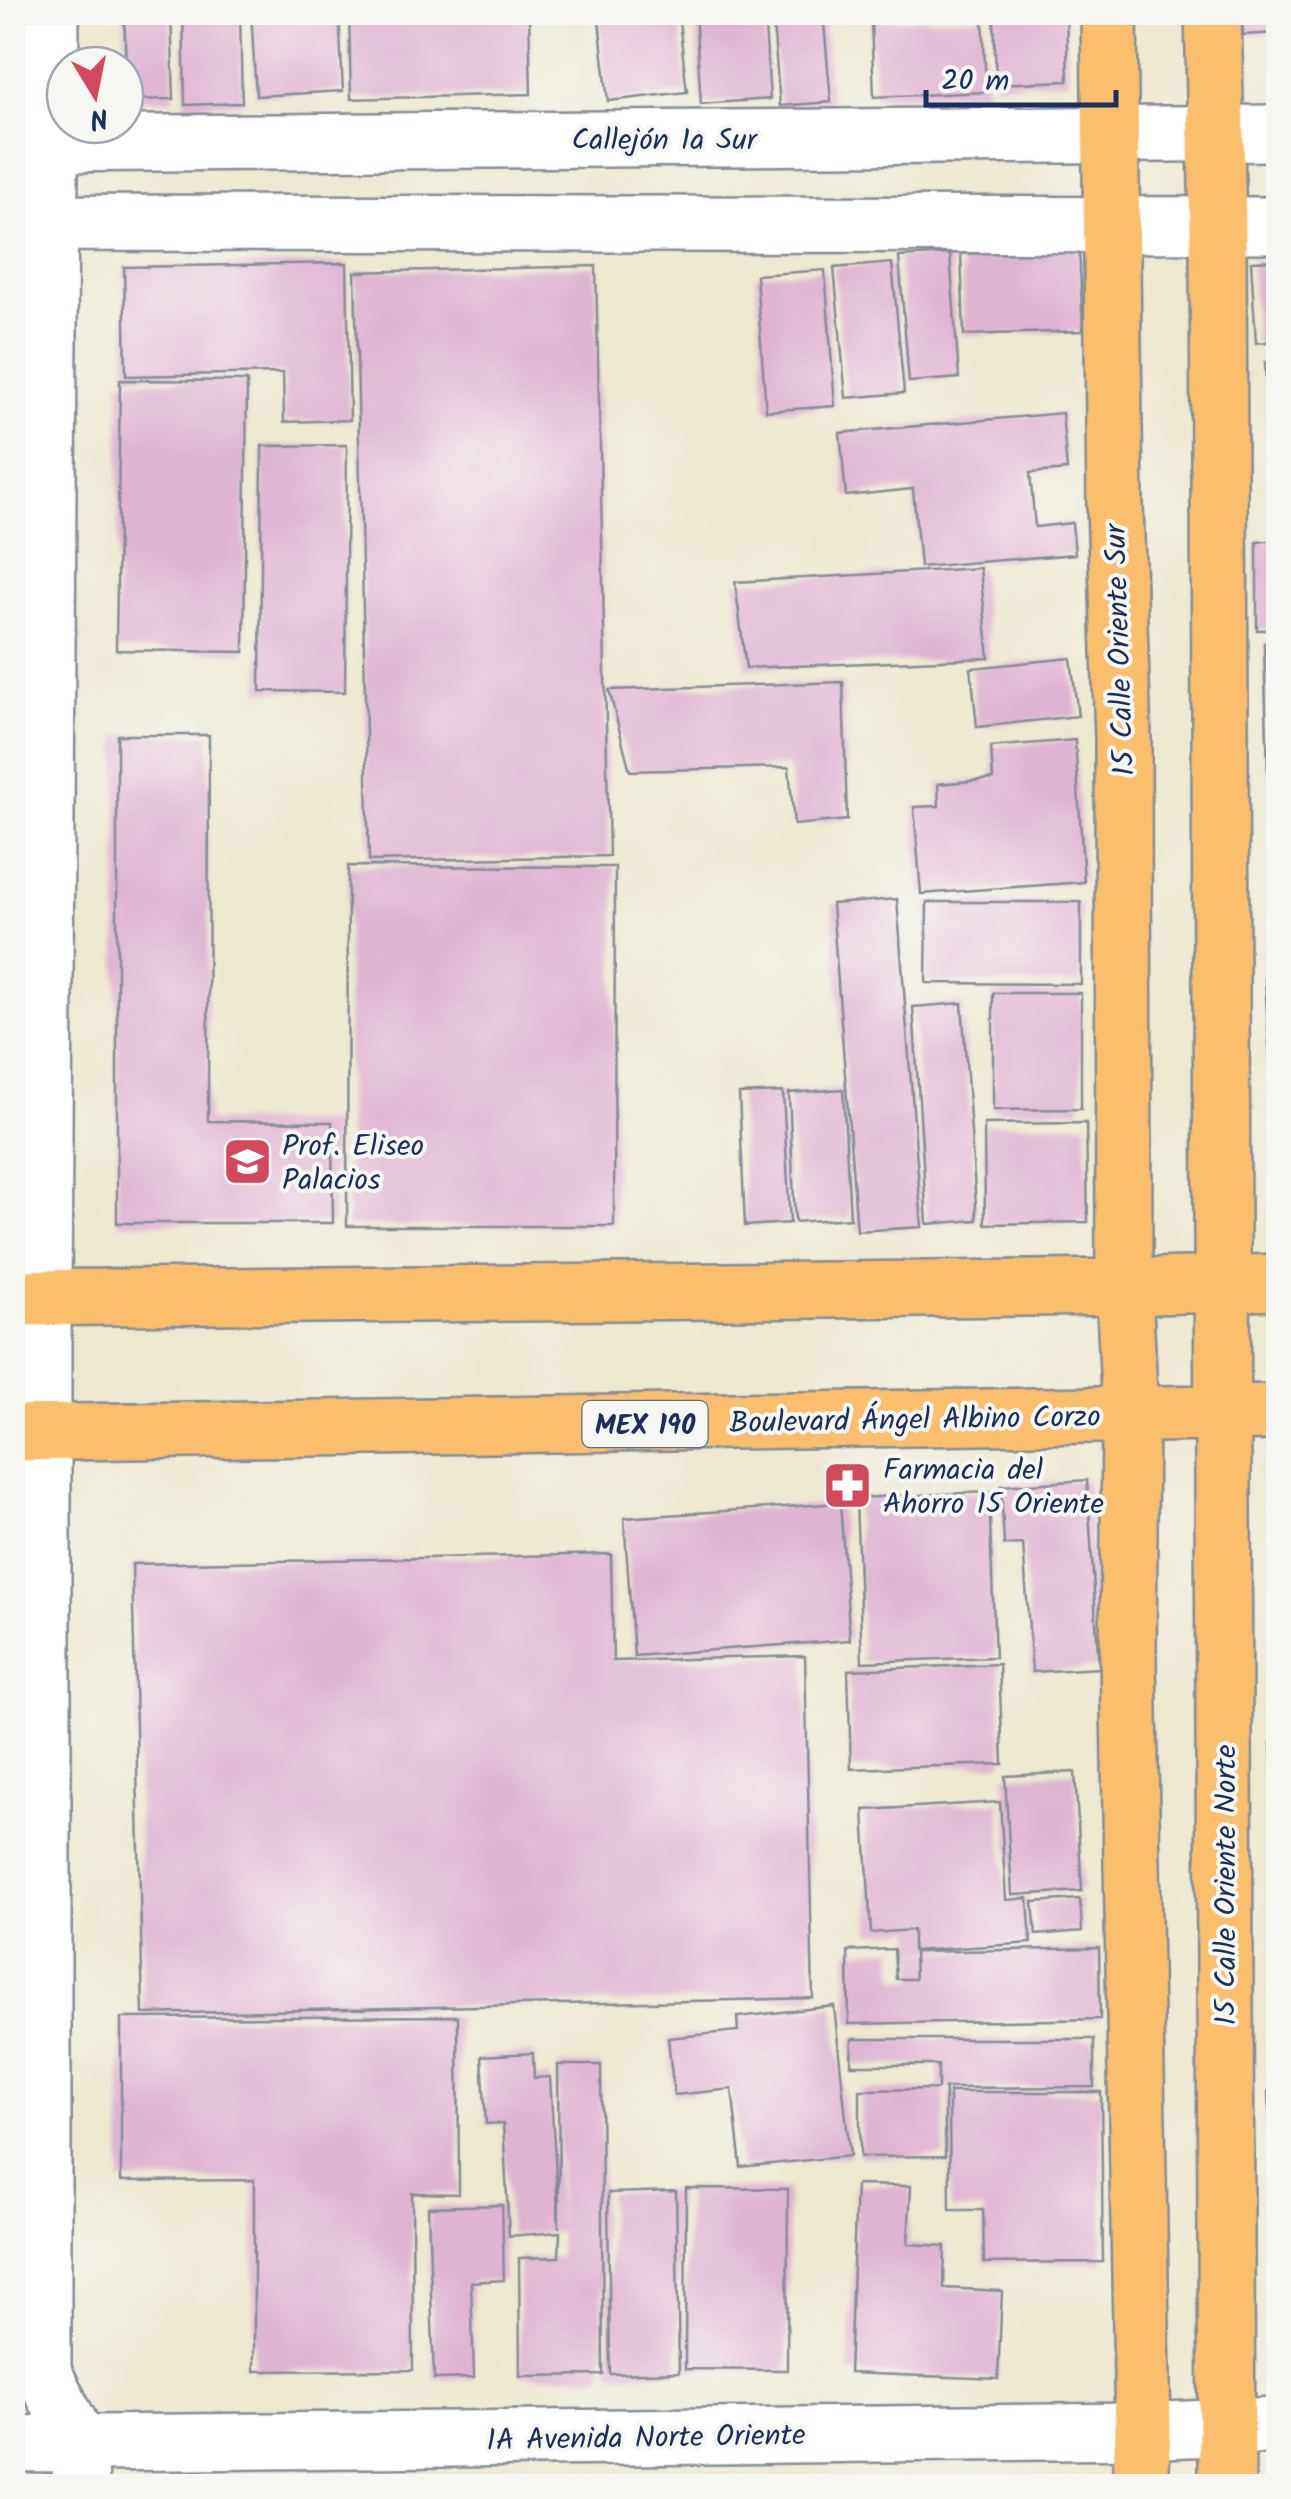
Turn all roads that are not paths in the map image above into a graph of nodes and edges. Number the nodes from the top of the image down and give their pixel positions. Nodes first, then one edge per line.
1 (51, 12) edge
2 (1109, 12) edge
3 (1213, 12) edge
4 (50, 45) edge
5 (1216, 134) junction
6 (1278, 134) edge
7 (1111, 135) junction
8 (145, 143) edge
9 (49, 145) edge
10 (50, 223) junction
11 (1110, 226) junction
12 (1218, 226) junction
13 (1278, 226) edge
14 (1223, 1282) junction
15 (1278, 1282) edge
16 (1124, 1287) junction
17 (28, 1299) edge
18 (1278, 1412) edge
19 (1222, 1414) junction
20 (1130, 1415) junction
21 (28, 1434) edge
22 (44, 2372) junction
23 (1253, 2426) edge
24 (12, 2430) edge
25 (1143, 2431) junction
26 (12, 2444) edge
27 (80, 2465) edge
28 (1140, 2486) edge
29 (1226, 2486) edge

1 - 4 street
2 - 7 main road, 15 Calle Oriente Sur
3 - 5 main road
5 - 6 street, Callejón 1a Sur
5 - 7 street, Callejón 1a Sur
5 - 12 main road
7 - 8 street, Callejón 1a Sur
7 - 11 main road, 15 Calle Oriente Sur
9 - 10 street
10 - 11 street
10 - 17 street
11 - 12 street
11 - 16 main road, 15 Calle Oriente Sur
12 - 13 street
12 - 14 main road
14 - 15 main road
14 - 16 main road
14 - 19 main road, 15 Calle Oriente Norte
16 - 17 main road
16 - 20 main road
17 - 21 street
18 - 19 main road, Boulevard Ángel Albino Corzo / MEX 190
19 - 20 main road, Boulevard Ángel Albino Corzo / MEX 190
19 - 23 main road, 15 Calle Oriente Norte
20 - 21 main road, Boulevard Ángel Albino Corzo / MEX 190
20 - 25 main road
21 - 22 street
22 - 24 street
22 - 27 street
23 - 25 street, 1A Avenida Norte Oriente
23 - 29 main road, 15 Calle Oriente Norte
25 - 27 street, 1A Avenida Norte Oriente
25 - 28 main road
26 - 27 street, 1A Avenida Norte Oriente

